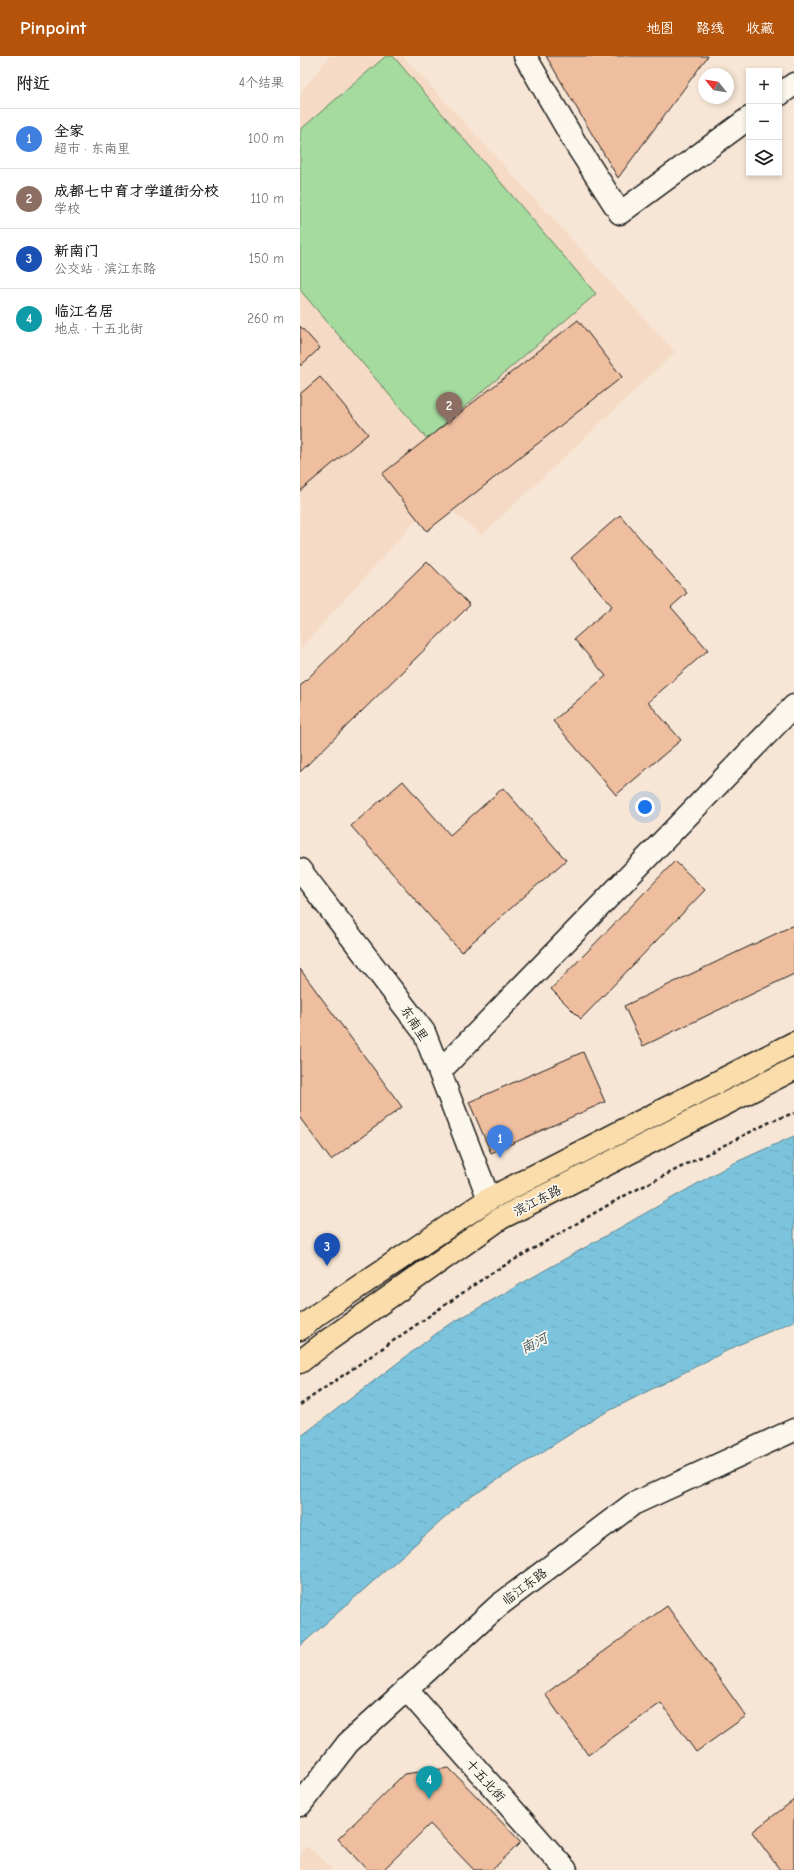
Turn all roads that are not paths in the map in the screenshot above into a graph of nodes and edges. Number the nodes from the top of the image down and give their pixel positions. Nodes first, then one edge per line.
1 (525, 56) edge
2 (794, 84) edge
3 (782, 93) edge
4 (746, 120) edge
5 (794, 706) edge
6 (300, 870) edge
7 (794, 1043) edge
8 (794, 1069) edge
9 (440, 1072) junction
10 (489, 1199) junction
11 (300, 1329) edge
12 (300, 1362) edge
13 (794, 1430) edge
14 (406, 1690) junction
15 (300, 1805) edge
16 (566, 1870) edge

1 - 4 street
2 - 3 street
5 - 9 street
6 - 9 street, 东南里
7 - 10 main road, 滨江东路
8 - 12 main road, 滨江东路
9 - 10 street, 东南里
10 - 11 main road, 滨江东路
13 - 14 street, 临江东路
14 - 15 street, 临江东路
14 - 16 street, 十五北街

